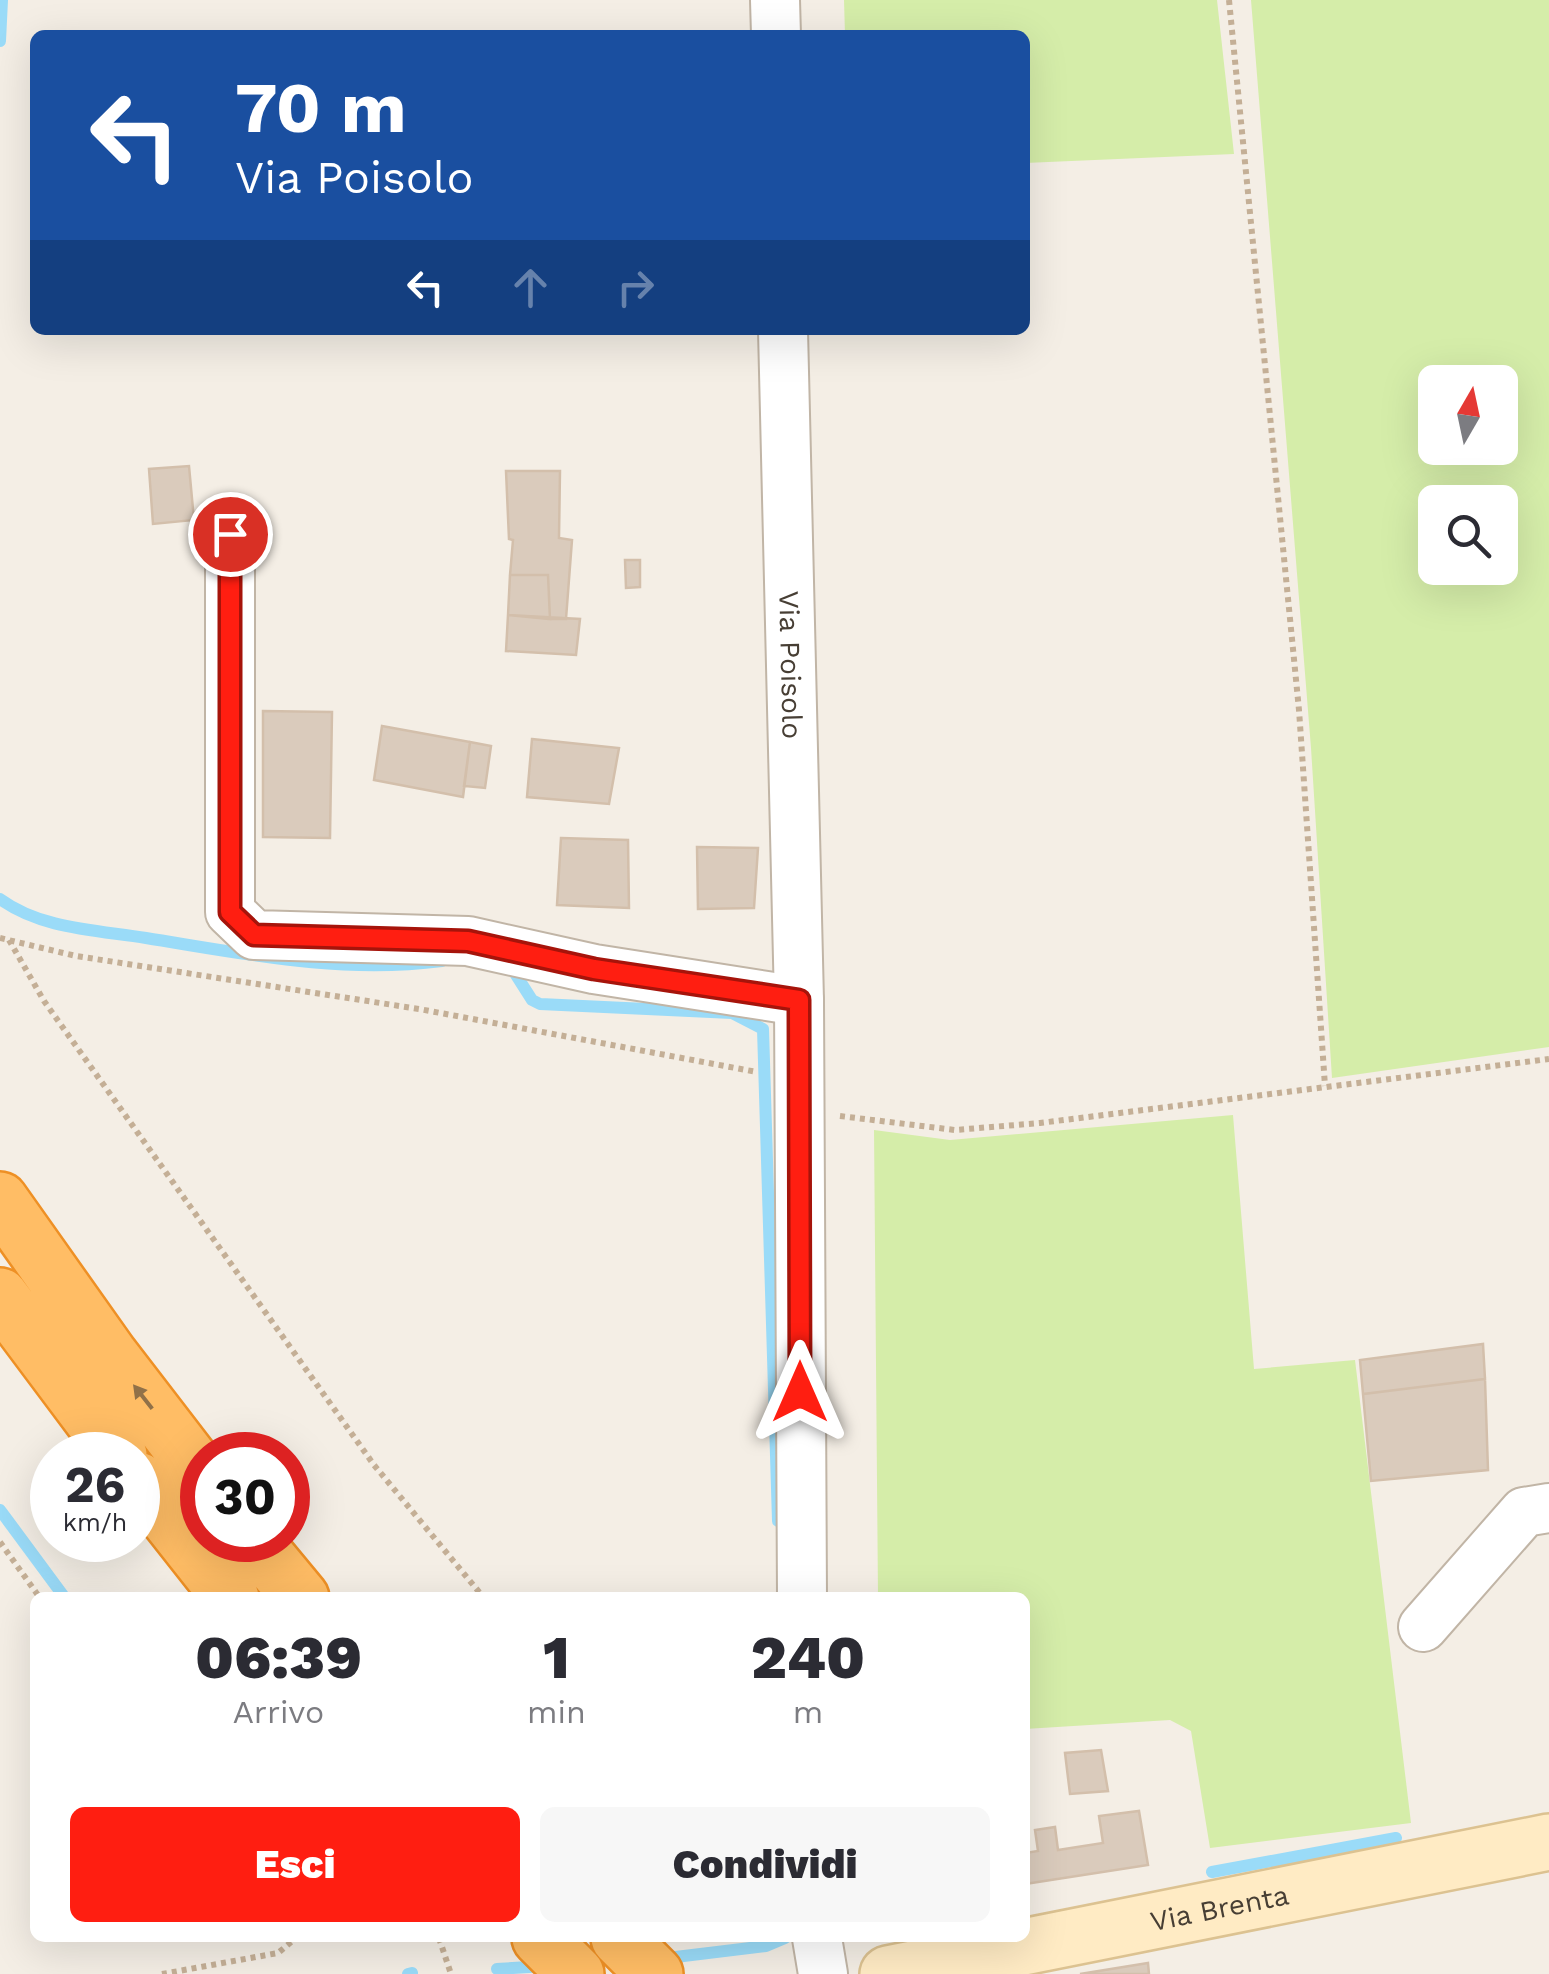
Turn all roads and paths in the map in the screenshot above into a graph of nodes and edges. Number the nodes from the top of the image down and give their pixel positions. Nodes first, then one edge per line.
1 (775, 0) edge
2 (1229, 0) edge
3 (776, 30) edge
4 (783, 335) edge
5 (230, 534) dead end
6 (4, 939) edge
7 (799, 1000) junction
8 (1549, 1059) edge
9 (754, 1072) dead end
10 (1325, 1086) junction
11 (798, 1119) junction
12 (0, 1200) edge
13 (0, 1296) edge
14 (102, 1432) edge
15 (180, 1446) edge
16 (160, 1508) edge
17 (1549, 1508) edge
18 (0, 1542) edge
19 (271, 1562) edge
20 (36, 1592) edge
21 (226, 1592) edge
22 (295, 1592) edge
23 (479, 1592) edge
24 (802, 1592) edge
25 (1423, 1628) dead end
26 (1549, 1842) edge
27 (291, 1942) edge
28 (440, 1942) edge
29 (544, 1942) edge
30 (623, 1942) edge
31 (818, 1942) edge
32 (162, 1974) edge
33 (451, 1974) edge
34 (576, 1974) edge
35 (656, 1974) edge
36 (823, 1974) edge
37 (888, 1974) edge

1 - 3 street
2 - 10 path
4 - 7 street, Via Poisolo
5 - 7 street
6 - 9 path
6 - 23 path
7 - 11 street, Via Poisolo
8 - 10 path
10 - 11 path
11 - 24 street, Via Poisolo
15 -> 12 highway
13 - 14 highway
16 - 21 highway
17 - 25 street
18 - 20 path
19 - 22 highway
26 - 37 street, Via Brenta
27 - 32 path
28 - 33 path
29 - 34 highway
30 - 35 highway
31 - 36 street

